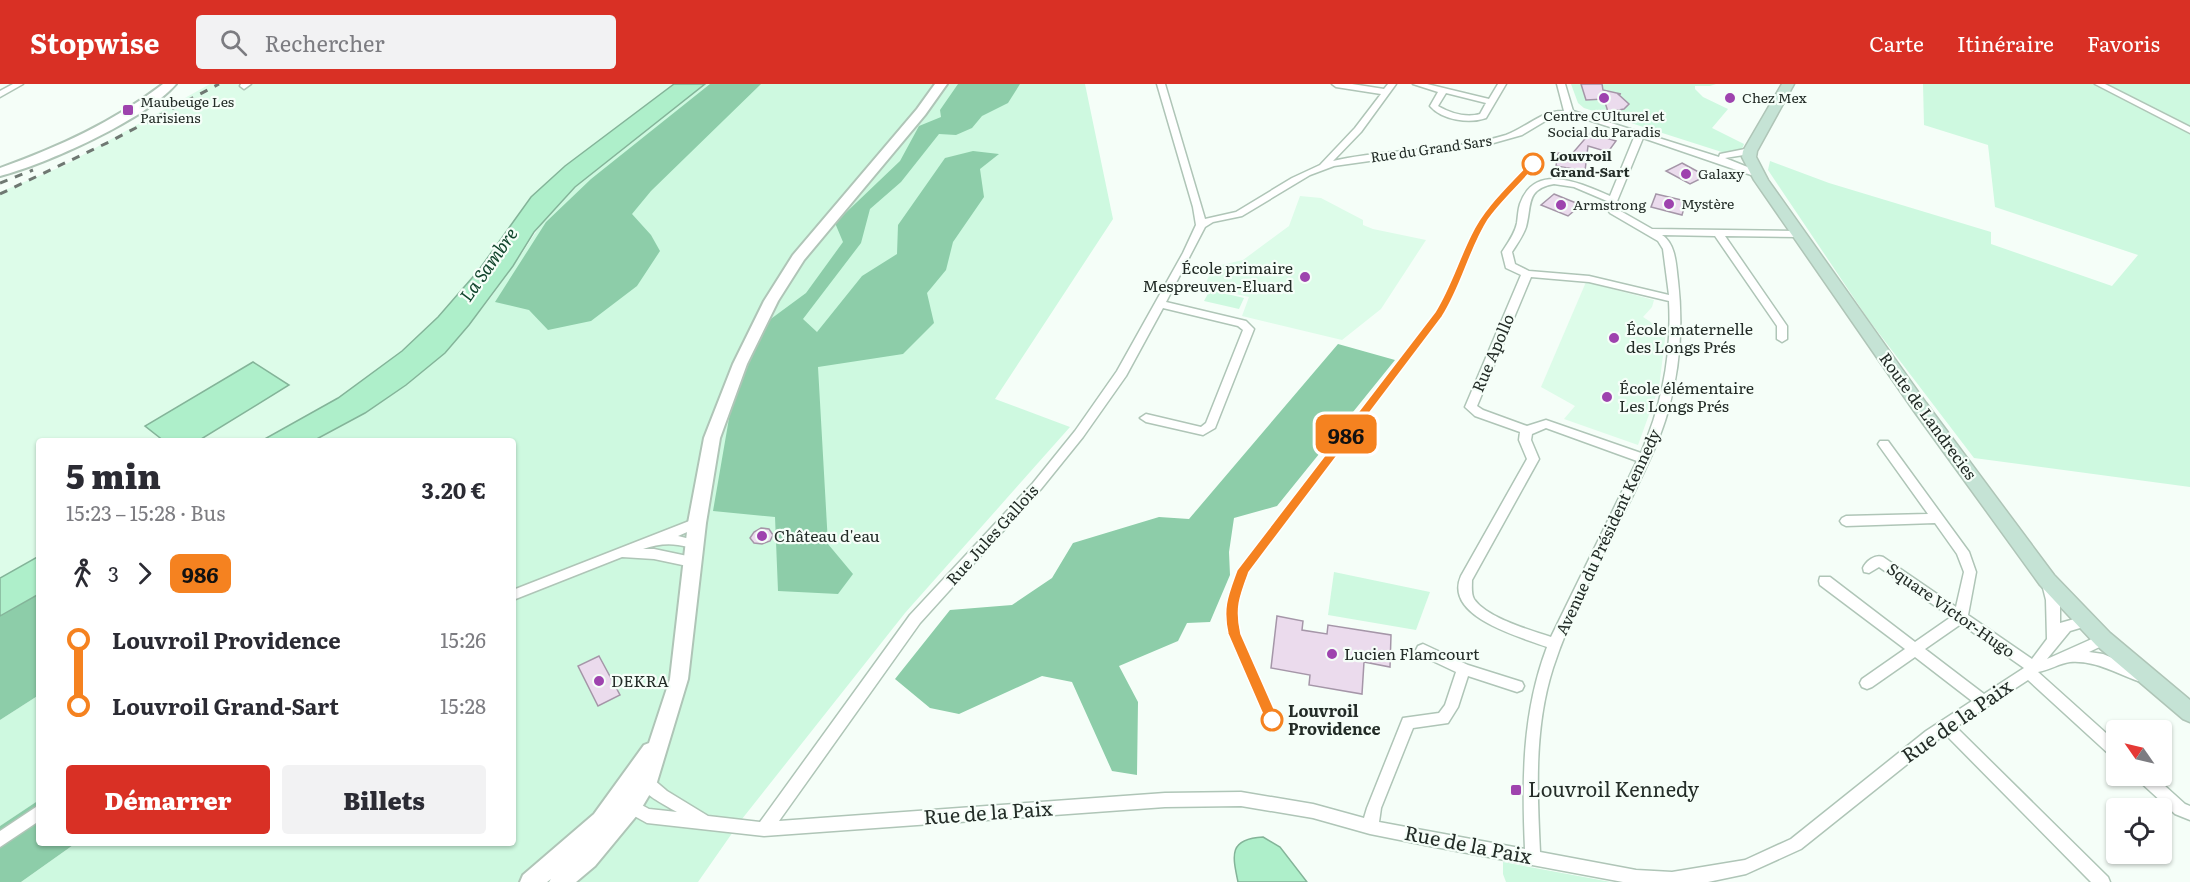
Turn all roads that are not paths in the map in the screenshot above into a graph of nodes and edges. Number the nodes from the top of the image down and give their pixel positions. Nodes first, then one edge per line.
1 (19, 84) edge
2 (170, 84) edge
3 (1161, 84) edge
4 (1336, 84) edge
5 (1416, 84) edge
6 (1502, 84) edge
7 (1561, 84) edge
8 (1788, 84) edge
9 (2099, 84) edge
10 (937, 87) edge
11 (1389, 88) edge
12 (1443, 91) junction
13 (0, 94) edge
14 (1492, 102) junction
15 (1569, 112) junction
16 (2190, 130) edge
17 (1640, 135) junction
18 (1689, 149) junction
19 (1753, 163) junction
20 (1323, 166) junction
21 (0, 172) edge
22 (1612, 200) junction
23 (1201, 225) junction
24 (1651, 232) junction
25 (1718, 233) junction
26 (1799, 234) junction
27 (1527, 274) junction
28 (1673, 299) junction
29 (1160, 304) junction
30 (1782, 339) dead end
31 (1146, 418) dead end
32 (1528, 430) junction
33 (1884, 444) dead end
34 (1644, 459) junction
35 (1939, 518) junction
36 (1846, 521) dead end
37 (697, 523) junction
38 (656, 540) junction
39 (694, 544) junction
40 (620, 555) junction
41 (692, 562) junction
42 (1869, 567) dead end
43 (2047, 580) junction
44 (1825, 581) dead end
45 (516, 594) edge
46 (1961, 616) junction
47 (2085, 621) junction
48 (2054, 639) junction
49 (2103, 639) junction
50 (1555, 644) junction
51 (1916, 648) junction
52 (1423, 650) dead end
53 (2065, 656) junction
54 (1464, 669) junction
55 (2031, 669) junction
56 (2150, 681) junction
57 (1867, 682) dead end
58 (1517, 686) dead end
59 (1983, 701) junction
60 (2190, 713) edge
61 (1945, 725) junction
62 (2106, 741) edge
63 (641, 779) junction
64 (2155, 786) edge
65 (625, 803) junction
66 (2190, 813) edge
67 (36, 814) edge
68 (706, 821) junction
69 (1370, 827) junction
70 (764, 829) junction
71 (0, 840) edge
72 (1533, 857) junction
73 (531, 882) edge
74 (560, 882) edge
75 (2102, 882) edge

1 - 13 street
2 - 21 street
3 - 23 street
4 - 11 street
5 - 12 street
6 - 14 street
7 - 15 street
8 - 19 main road
9 - 16 street
10 - 37 street
11 - 20 street
12 - 14 street
12 - 14 street
15 - 17 street
15 - 20 street, Rue du Grand Sars
17 - 18 street
17 - 22 street
18 - 19 street
18 - 19 street
19 - 26 main road, Route de Landrecies
20 - 23 street
22 - 24 street, Avenue du Président Kennedy
22 - 27 street
23 - 29 street, Rue Jules Gallois
24 - 25 street
24 - 28 street, Avenue du Président Kennedy
25 - 26 street
25 - 30 street
26 - 43 main road, Route de Landrecies
27 - 28 street
27 - 32 street, Rue Apollo
28 - 34 street, Avenue du Président Kennedy
29 - 31 street
29 - 70 street, Rue Jules Gallois
32 - 34 street
32 - 50 street
33 - 35 street
34 - 50 street, Avenue du Président Kennedy
35 - 36 street
35 - 46 street
37 - 38 street
37 - 39 street
38 - 39 street
38 - 40 street
39 - 41 street
40 - 41 street
40 - 45 street
41 - 63 street
42 - 46 street, Square Victor-Hugo
43 - 47 main road, Route de Landrecies
43 - 48 street
44 - 51 street
46 - 51 street
46 - 55 street, Square Victor-Hugo
47 - 48 street
47 - 49 main road, Route de Landrecies
48 - 55 street
49 - 53 street, Rue de la Paix
49 - 56 main road, Route de Landrecies
50 - 72 street, Avenue du Président Kennedy
51 - 57 street
51 - 59 street
52 - 54 street
53 - 55 street, Rue de la Paix
53 - 56 street
54 - 58 street
54 - 69 street
55 - 59 street, Rue de la Paix
55 - 62 street, Square Victor-Hugo
56 - 60 main road, Route de Landrecies
59 - 61 street, Rue de la Paix
61 - 72 street, Rue de la Paix
61 - 75 street
63 - 65 street
63 - 68 street
64 - 66 street
65 - 68 street
65 - 73 street
65 - 74 street
67 - 71 street
68 - 70 street
69 - 70 street, Rue de la Paix
69 - 72 street, Rue de la Paix

